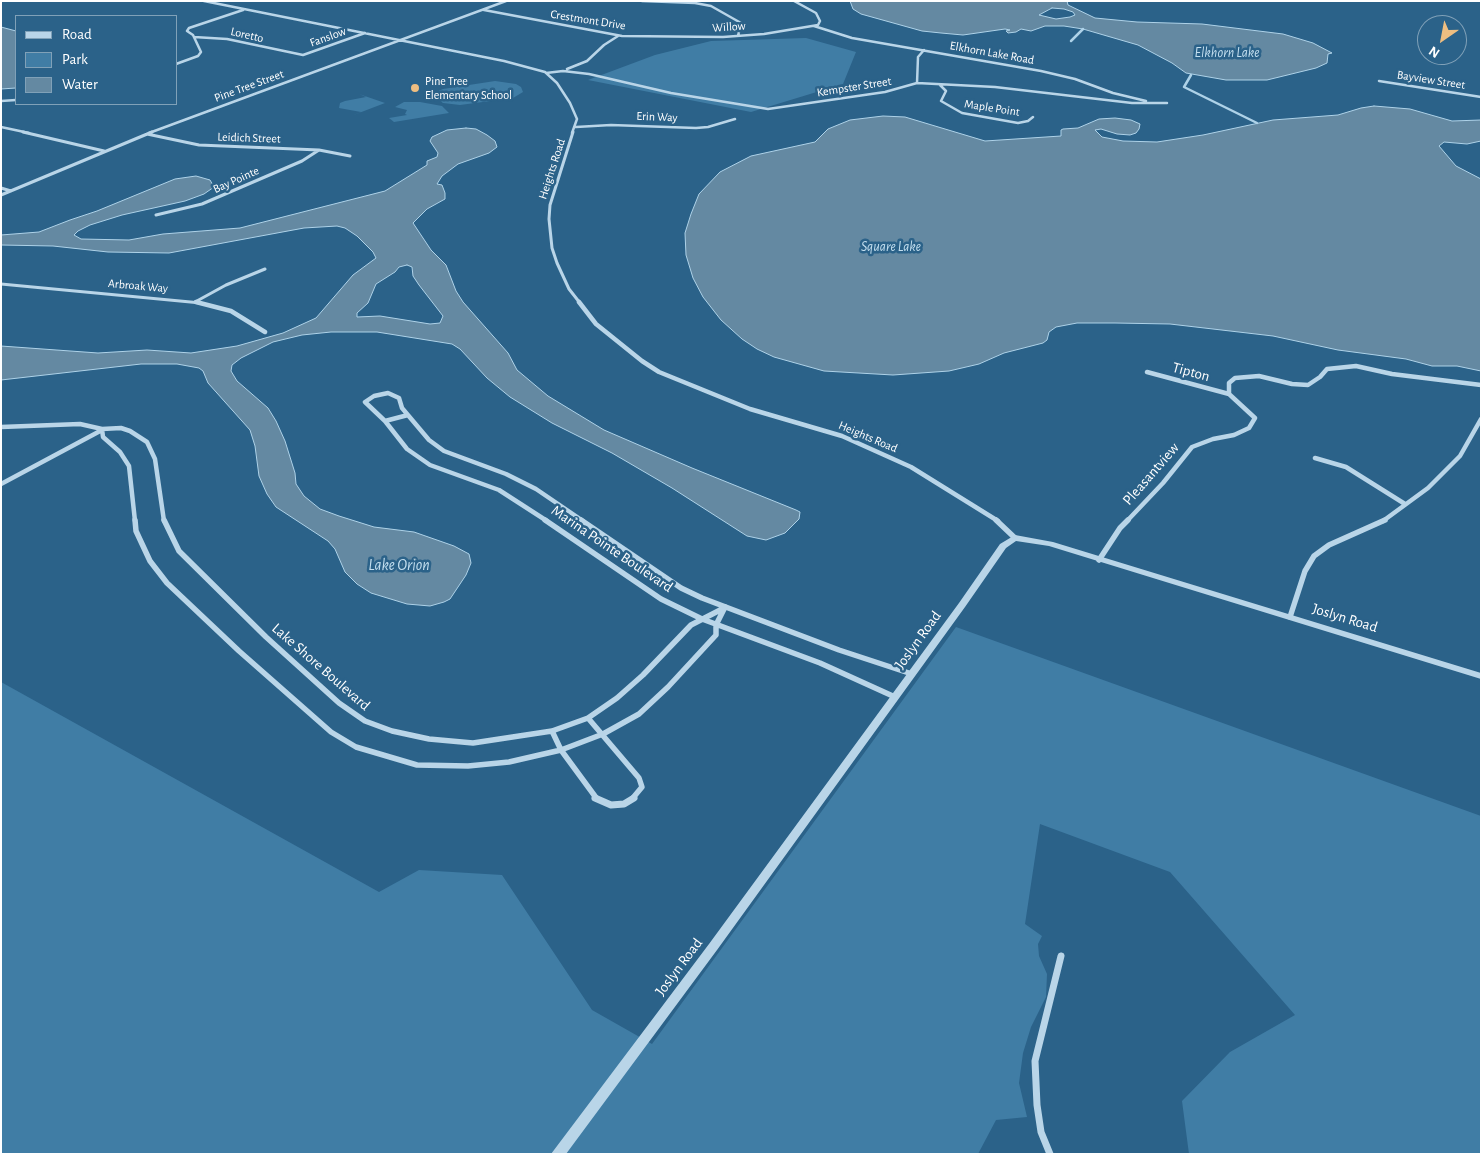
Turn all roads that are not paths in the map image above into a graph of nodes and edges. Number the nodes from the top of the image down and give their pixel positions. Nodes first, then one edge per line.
1 (204, 1) edge
2 (506, 1) edge
3 (642, 1) edge
4 (794, 1) edge
5 (245, 9) junction
6 (484, 10) junction
7 (814, 26) junction
8 (365, 33) junction
9 (770, 33) joint
10 (618, 36) junction
11 (738, 36) junction
12 (194, 37) junction
13 (688, 38) joint
14 (401, 40) junction
15 (924, 50) junction
16 (296, 54) joint
17 (178, 63) edge
18 (563, 70) junction
19 (546, 73) junction
20 (1379, 81) dead end
21 (917, 83) junction
22 (939, 84) junction
23 (1481, 97) edge
24 (15, 100) edge
25 (1, 101) edge
26 (1167, 104) joint
27 (1033, 117) dead end
28 (735, 119) dead end
29 (1, 127) edge
30 (576, 127) junction
31 (147, 134) junction
32 (319, 150) junction
33 (105, 151) junction
34 (350, 156) dead end
35 (1, 188) edge
36 (12, 191) junction
37 (1, 195) edge
38 (156, 215) dead end
39 (266, 269) dead end
40 (1, 284) edge
41 (195, 302) junction
42 (265, 332) dead end
43 (1147, 372) dead end
44 (1481, 385) edge
45 (1229, 394) junction
46 (408, 415) junction
47 (1481, 419) edge
48 (385, 421) junction
49 (1, 427) edge
50 (102, 429) junction
51 (1315, 458) dead end
52 (1, 484) edge
53 (1405, 504) junction
54 (1015, 538) junction
55 (1099, 560) junction
56 (726, 606) junction
57 (1290, 617) junction
58 (702, 619) junction
59 (716, 625) junction
60 (912, 674) junction
61 (1481, 676) edge
62 (895, 697) junction
63 (588, 718) junction
64 (552, 731) junction
65 (603, 734) junction
66 (561, 750) junction
67 (1061, 956) dead end
68 (558, 1154) edge
69 (1050, 1154) edge

1 - 5 street, Heights Road
2 - 6 street, Pine Tree Street
3 - 11 street
4 - 7 street
5 - 8 street, Heights Road
5 - 12 street
6 - 10 street, Crestmont Drive
6 - 14 street, Pine Tree Street
7 - 9 street, Elkhorn Lake Road
7 - 15 street, Elkhorn Lake Road
8 - 14 street, Heights Road
8 - 16 street, Fanslow
9 - 11 street, Willow
10 - 13 street, Crestmont Drive
10 - 18 street
11 - 13 street, Willow
12 - 16 street, Loretto
12 - 17 street
14 - 19 street, Heights Road
14 - 31 street, Pine Tree Street
15 - 21 street
15 - 26 street, Elkhorn Lake Road
18 - 19 street, Kempster Street
18 - 21 street, Kempster Street
19 - 30 street, Heights Road
20 - 23 street, Bayview Street
21 - 22 street, Kempster Street
22 - 26 street, Kempster Street
22 - 27 street, Maple Point
24 - 25 street
28 - 30 street, Erin Way
29 - 33 street
30 - 54 street, Heights Road
31 - 32 street, Leidich Street
31 - 33 street, Pine Tree Street
32 - 34 street, Leidich Street
32 - 38 street, Bay Pointe
33 - 36 street, Pine Tree Street
35 - 36 street
36 - 37 street, Pine Tree Street
39 - 41 street
40 - 41 street, Arbroak Way
41 - 42 street, Arbroak Way
43 - 45 street, Tipton
44 - 45 street
45 - 55 street, Pleasantview
46 - 48 street
46 - 48 street, Marina Pointe Boulevard
46 - 56 street, Marina Pointe Boulevard
47 - 53 street
48 - 58 street, Marina Pointe Boulevard
49 - 50 street, Lake Shore Boulevard
50 - 52 street
50 - 64 street, Lake Shore Boulevard
50 - 66 street
51 - 53 street
53 - 57 street
54 - 55 street, Joslyn Road
54 - 60 street, Joslyn Road
55 - 57 street, Joslyn Road
56 - 58 street, Lake Shore Boulevard
56 - 59 street
56 - 60 street, Marina Pointe Boulevard
57 - 61 street, Joslyn Road
58 - 59 street, Marina Pointe Boulevard
58 - 63 street, Lake Shore Boulevard
59 - 62 street, Marina Pointe Boulevard
59 - 65 street
60 - 62 street, Joslyn Road
62 - 68 street, Joslyn Road
63 - 64 street, Lake Shore Boulevard
63 - 65 street
64 - 66 street
65 - 66 street
65 - 66 street
67 - 69 street

